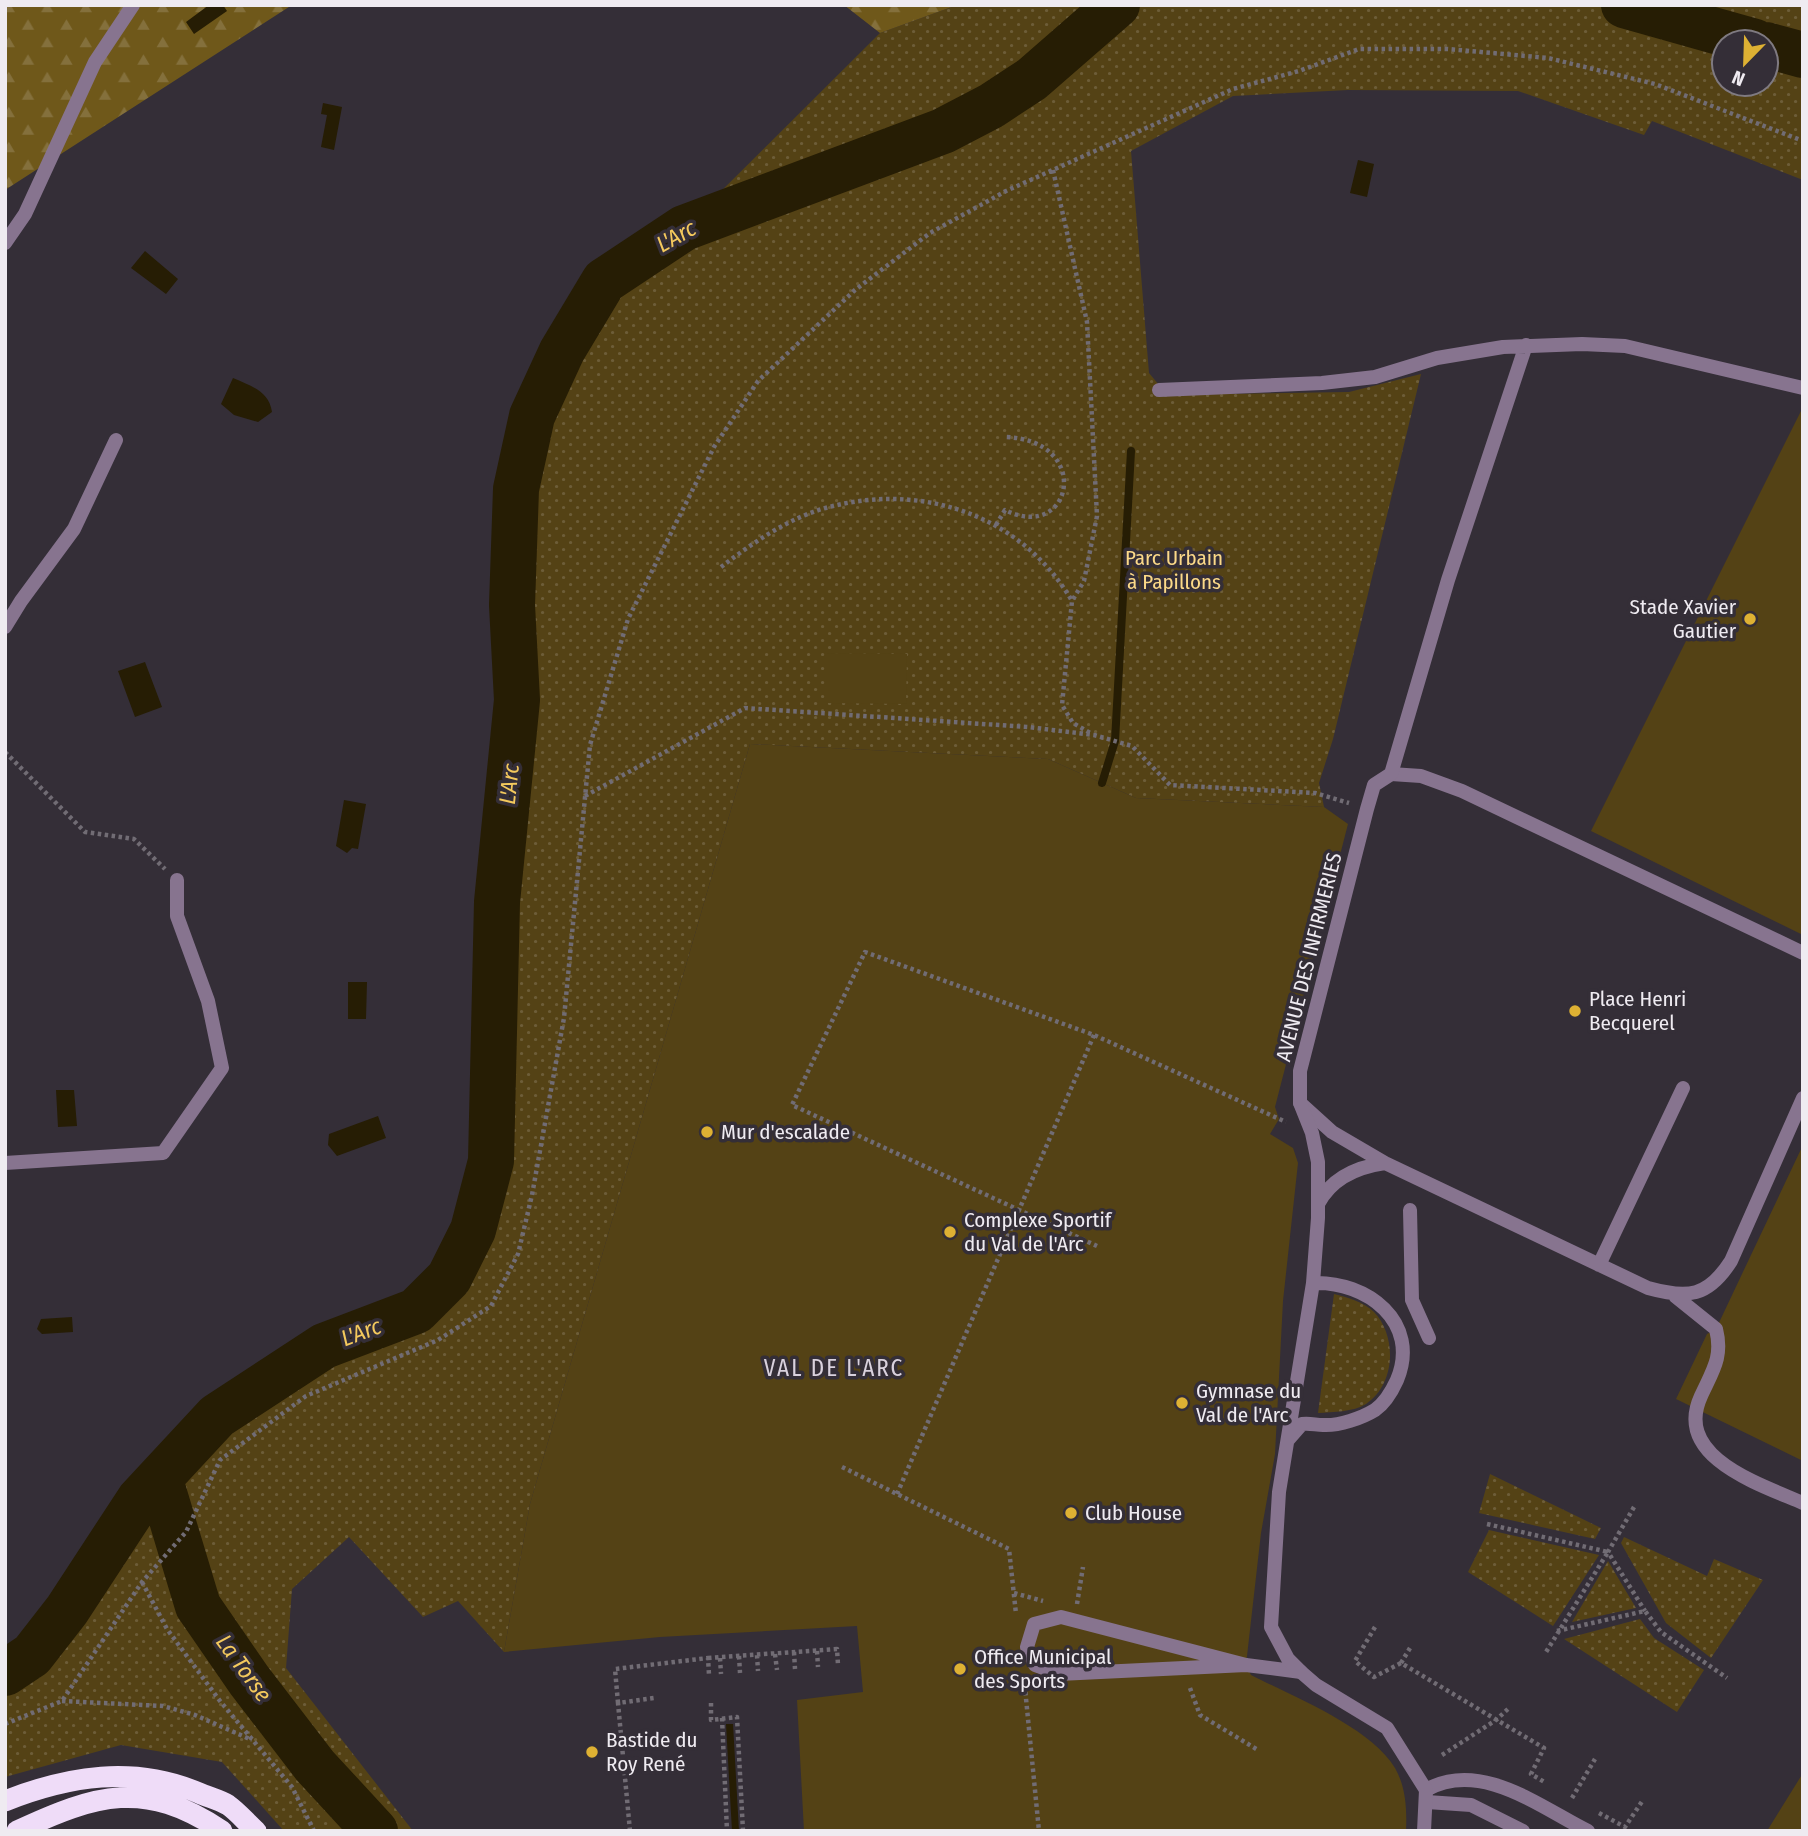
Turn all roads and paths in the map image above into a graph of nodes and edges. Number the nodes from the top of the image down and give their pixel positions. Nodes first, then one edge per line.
1 (132, 5) edge
2 (1803, 141) edge
3 (1053, 170) junction
4 (5, 243) edge
5 (1525, 345) junction
6 (1803, 388) edge
7 (1159, 390) dead end
8 (1004, 437) dead end
9 (116, 440) dead end
10 (996, 526) junction
11 (721, 567) dead end
12 (1072, 601) junction
13 (5, 627) edge
14 (1094, 736) junction
15 (5, 752) edge
16 (1391, 774) junction
17 (585, 796) junction
18 (1367, 809) junction
19 (177, 880) joint
20 (1803, 953) edge
21 (1094, 1035) junction
22 (1683, 1088) dead end
23 (1300, 1103) junction
24 (1801, 1106) edge
25 (1312, 1133) junction
26 (5, 1163) edge
27 (1385, 1163) junction
28 (1318, 1204) junction
29 (1019, 1210) junction
30 (1410, 1210) dead end
31 (1097, 1246) dead end
32 (1599, 1265) junction
33 (1312, 1283) junction
34 (1675, 1296) junction
35 (1429, 1338) dead end
36 (1287, 1441) junction
37 (842, 1466) dead end
38 (897, 1494) junction
39 (1803, 1503) edge
40 (1634, 1507) dead end
41 (1487, 1524) dead end
42 (1608, 1552) junction
43 (142, 1581) junction
44 (1645, 1611) junction
45 (1017, 1619) dead end
46 (1375, 1628) dead end
47 (1557, 1631) junction
48 (1410, 1648) dead end
49 (817, 1651) junction
50 (794, 1652) junction
51 (1546, 1652) dead end
52 (775, 1654) junction
53 (757, 1655) junction
54 (739, 1656) junction
55 (708, 1658) junction
56 (720, 1658) junction
57 (1401, 1663) junction
58 (838, 1665) dead end
59 (1246, 1665) junction
60 (818, 1667) dead end
61 (795, 1669) dead end
62 (776, 1670) dead end
63 (758, 1671) dead end
64 (1023, 1672) dead end
65 (1301, 1672) junction
66 (740, 1673) dead end
67 (721, 1674) dead end
68 (709, 1675) dead end
69 (1185, 1678) dead end
70 (1727, 1678) dead end
71 (1038, 1684) dead end
72 (1024, 1685) junction
73 (654, 1698) dead end
74 (62, 1701) junction
75 (618, 1703) junction
76 (710, 1703) dead end
77 (1509, 1708) dead end
78 (722, 1718) junction
79 (1496, 1720) junction
80 (5, 1724) edge
81 (253, 1740) junction
82 (1258, 1751) dead end
83 (1442, 1755) dead end
84 (1595, 1759) dead end
85 (1552, 1786) dead end
86 (1562, 1792) dead end
87 (1427, 1796) junction
88 (1572, 1798) junction
89 (1643, 1800) dead end
90 (5, 1801) edge
91 (1583, 1804) dead end
92 (1593, 1810) dead end
93 (18, 1831) edge
94 (222, 1831) edge
95 (256, 1831) edge
96 (314, 1831) edge
97 (630, 1831) edge
98 (727, 1831) edge
99 (743, 1831) edge
100 (1039, 1831) edge
101 (1424, 1831) edge
102 (1523, 1831) edge
103 (1588, 1831) edge

1 - 4 street
2 - 3 path
3 - 12 path
3 - 17 path
5 - 6 street
5 - 7 street
5 - 16 street, AVENUE DES INFIRMERIES
8 - 10 path
9 - 13 street
10 - 11 path
10 - 12 path
12 - 14 path
14 - 17 path
14 - 18 path
15 - 19 path
16 - 18 street, AVENUE DES INFIRMERIES
16 - 20 street
17 - 43 path
18 - 23 street, AVENUE DES INFIRMERIES
19 - 26 street
21 - 25 path
21 - 29 path
21 - 29 path
22 - 32 street
23 - 25 street, AVENUE DES INFIRMERIES
23 - 27 street
24 - 34 street
25 - 28 street, AVENUE DES INFIRMERIES
27 - 28 street
27 - 32 street
28 - 33 street, AVENUE DES INFIRMERIES
29 - 31 path
29 - 38 path
30 - 35 street
32 - 34 street
33 - 36 street, AVENUE DES INFIRMERIES
33 - 36 street
34 - 39 street
36 - 65 street, AVENUE DES INFIRMERIES
37 - 38 path
38 - 45 path
40 - 42 path
41 - 42 path
42 - 44 path
42 - 47 path
43 - 74 path
43 - 81 path
44 - 47 path
44 - 70 path
46 - 57 path
47 - 51 path
48 - 57 path
49 - 50 path
49 - 58 path
49 - 60 path
50 - 52 path
50 - 61 path
52 - 53 path
52 - 62 path
53 - 54 path
53 - 63 path
54 - 56 path
54 - 66 path
55 - 56 path
55 - 68 path
55 - 75 path
56 - 67 path
57 - 79 path
59 - 59 street
59 - 65 street
64 - 72 path
65 - 87 street, AVENUE DES INFIRMERIES
69 - 82 path
71 - 72 path
72 - 100 path
73 - 75 path
74 - 80 path
74 - 81 path
75 - 97 path
76 - 78 path
77 - 79 path
78 - 98 path
78 - 99 path
79 - 83 path
79 - 85 path
81 - 96 path
84 - 88 path
86 - 88 path
87 - 101 street
87 - 102 street
87 - 103 street
88 - 91 path
89 - 92 path
90 - 95 highway
93 - 94 highway

